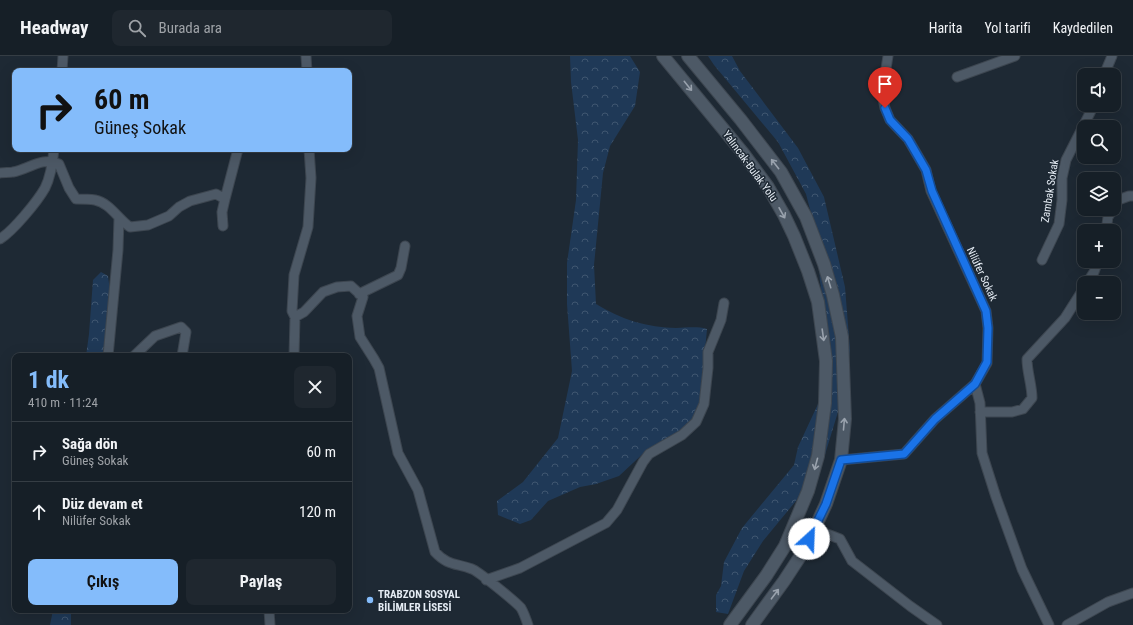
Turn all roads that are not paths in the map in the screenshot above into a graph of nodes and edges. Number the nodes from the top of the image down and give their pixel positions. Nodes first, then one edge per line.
1 (63, 56) edge
2 (306, 56) edge
3 (663, 56) edge
4 (688, 56) edge
5 (888, 56) edge
6 (1015, 56) edge
7 (1112, 56) edge
8 (62, 68) edge
9 (307, 68) edge
10 (1107, 68) edge
11 (957, 77) dead end
12 (1090, 112) edge
13 (54, 152) edge
14 (237, 152) edge
15 (309, 152) edge
16 (53, 161) junction
17 (0, 173) edge
18 (1133, 196) edge
19 (225, 199) junction
20 (1121, 199) edge
21 (120, 218) junction
22 (223, 226) dead end
23 (0, 239) edge
24 (405, 246) dead end
25 (1042, 260) dead end
26 (359, 294) junction
27 (1077, 299) edge
28 (724, 303) dead end
29 (295, 317) junction
30 (108, 353) edge
31 (137, 353) edge
32 (182, 353) edge
33 (294, 353) edge
34 (975, 384) junction
35 (980, 412) junction
36 (841, 460) junction
37 (814, 529) junction
38 (486, 580) junction
39 (1133, 593) edge
40 (269, 613) edge
41 (270, 625) edge
42 (528, 625) edge
43 (730, 625) edge
44 (752, 625) edge
45 (937, 625) edge
46 (1049, 625) edge
47 (1067, 625) edge

1 - 8 street
2 - 9 street
3 -> 43 main road, Yalıncak-Bulak Yolu
36 -> 4 main road, Yalıncak-Bulak Yolu
5 - 34 street, Nilüfer Sokak
6 - 11 street
7 - 10 street
12 - 25 street, Zambak Sokak
13 - 16 street
14 - 19 street
15 - 29 street
16 - 17 street
16 - 21 street
16 - 23 street
18 - 20 street
19 - 21 street
19 - 22 street
21 - 30 street
24 - 26 street
26 - 29 street
26 - 38 street
27 - 35 street
28 - 38 street
29 - 33 street
31 - 32 street
34 - 35 street
34 - 36 street
35 - 46 street
36 - 37 main road, Yalıncak-Bulak Yolu
44 -> 37 main road, Yalıncak-Bulak Yolu
37 - 45 street
38 - 42 street
39 - 47 street
40 - 41 street

